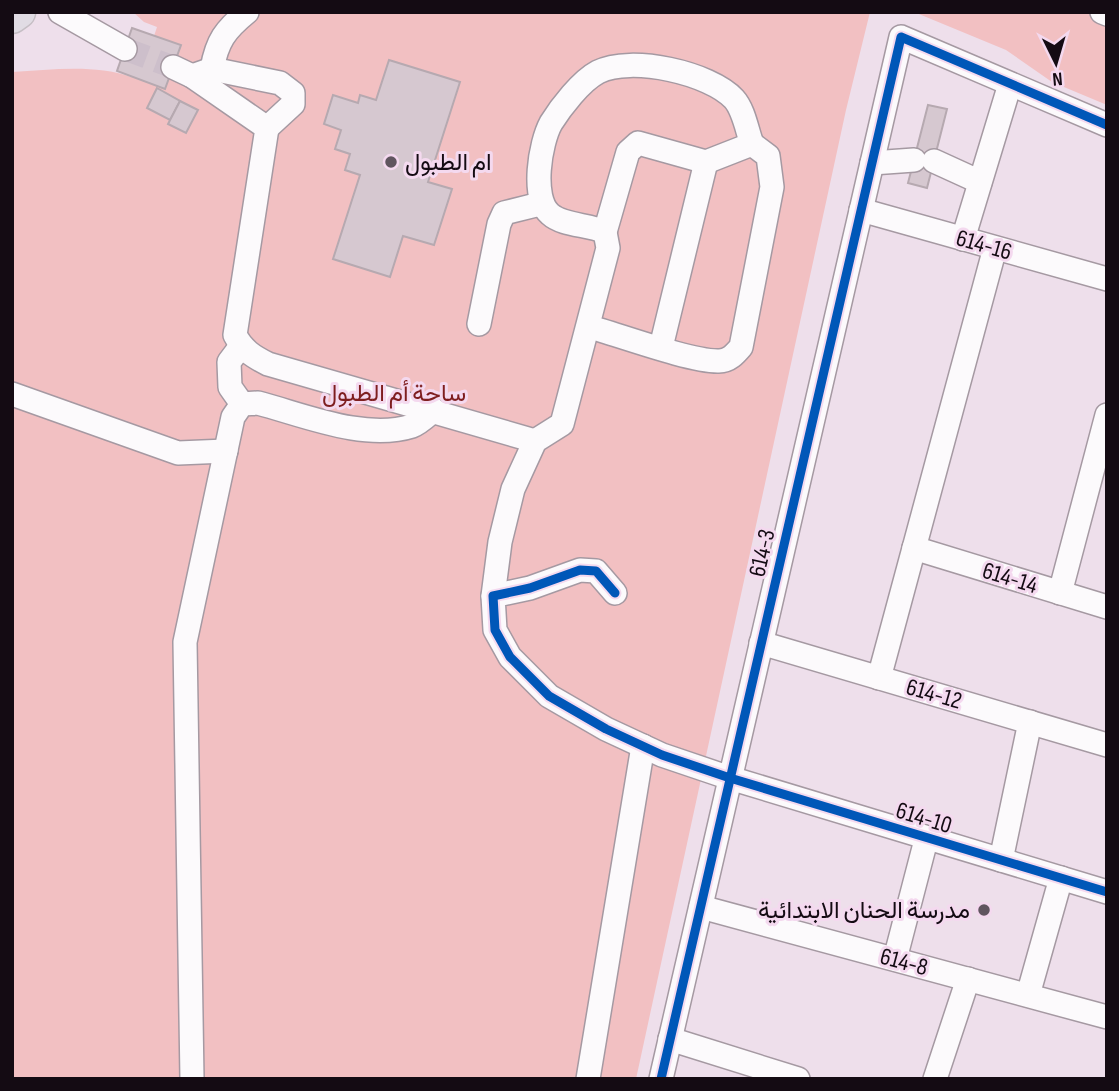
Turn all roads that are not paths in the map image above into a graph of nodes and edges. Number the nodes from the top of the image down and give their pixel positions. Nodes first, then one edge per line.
1 (19, 12) edge
2 (60, 12) edge
3 (247, 12) edge
4 (12, 17) edge
5 (125, 49) tunnel mouth
6 (192, 70) junction
7 (1010, 84) junction
8 (1107, 125) edge
9 (267, 128) junction
10 (752, 144) junction
11 (706, 162) junction
12 (872, 163) junction
13 (980, 182) junction
14 (540, 204) junction
15 (861, 210) junction
16 (605, 232) junction
17 (963, 239) junction
18 (995, 248) junction
19 (1107, 279) edge
20 (479, 324) dead end
21 (590, 327) junction
22 (241, 346) junction
23 (661, 347) junction
24 (12, 394) edge
25 (242, 404) junction
26 (434, 410) junction
27 (1107, 415) edge
28 (535, 441) junction
29 (226, 452) junction
30 (914, 548) junction
31 (615, 593) dead end
32 (1060, 593) junction
33 (493, 596) junction
34 (1107, 607) edge
35 (761, 643) junction
36 (879, 678) junction
37 (1031, 722) junction
38 (1107, 745) edge
39 (643, 746) junction
40 (730, 778) junction
41 (926, 840) junction
42 (1001, 860) junction
43 (1061, 878) junction
44 (1107, 892) edge
45 (701, 907) junction
46 (895, 959) junction
47 (968, 979) junction
48 (1028, 995) junction
49 (1107, 1017) edge
50 (670, 1040) junction
51 (192, 1079) edge
52 (588, 1079) edge
53 (661, 1079) edge
54 (798, 1079) edge
55 (935, 1079) edge

1 - 4 highway
2 - 5 street
3 - 6 street
6 - 9 street
6 - 9 street
7 - 8 street
7 - 12 street, 614-3
7 - 13 street
9 - 22 street
10 - 11 street
10 - 14 street
10 - 23 street
11 - 16 street
11 - 23 street
12 - 13 street
12 - 15 street, 614-3
13 - 17 street
14 - 16 street
14 - 20 street
15 - 17 street, 614-16
15 - 35 street, 614-3
16 - 21 street
17 - 18 street, 614-16
18 - 19 street, 614-16
18 - 30 street
21 - 23 street
21 - 28 street
22 - 25 street
22 - 26 street
24 - 29 street
25 - 26 street
25 - 29 street
26 - 28 street
27 - 32 street
28 - 33 street, 614-10
29 - 51 street
30 - 32 street, 614-14
30 - 36 street
31 - 33 street
32 - 34 street, 614-14
33 - 39 street, 614-10
35 - 36 street, 614-12
35 - 40 street, 614-3
36 - 37 street, 614-12
37 - 38 street, 614-12
37 - 42 street
39 - 40 street, 614-10
39 - 52 street
40 - 41 street, 614-10
40 - 45 street, 614-3
41 - 42 street, 614-10
41 - 46 street
42 - 43 street, 614-10
43 - 44 street, 614-10
43 - 48 street
45 - 46 street, 614-8
45 - 50 street, 614-3
46 - 47 street, 614-8
47 - 48 street, 614-8
47 - 55 street
48 - 49 street, 614-8
50 - 53 street, 614-3
50 - 54 street

